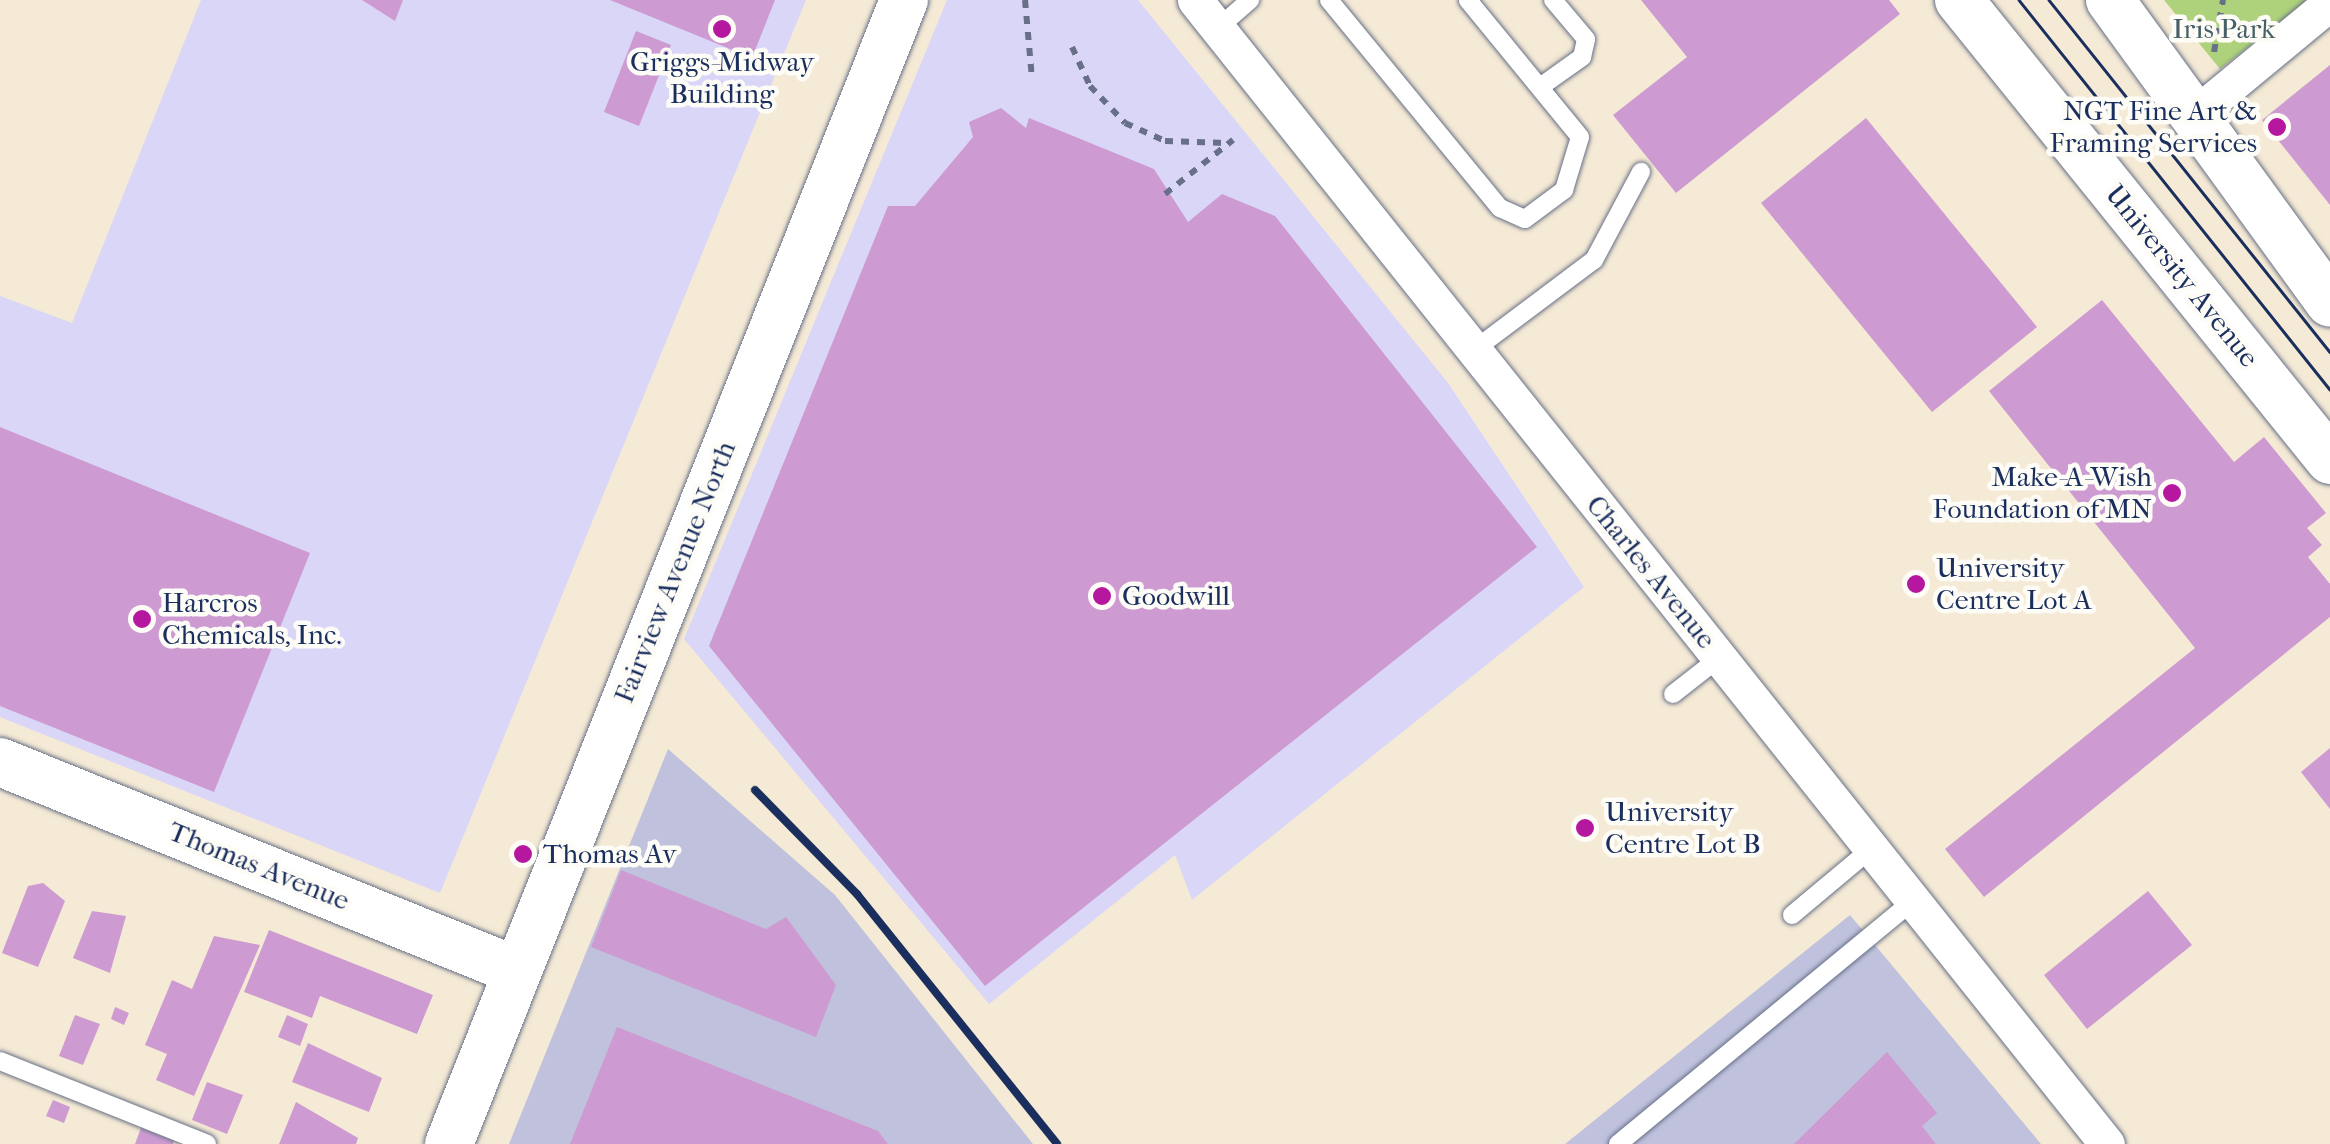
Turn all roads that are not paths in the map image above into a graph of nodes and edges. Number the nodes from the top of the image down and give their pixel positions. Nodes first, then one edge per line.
1 (904, 0) edge
2 (1195, 0) edge
3 (1250, 0) edge
4 (1330, 0) edge
5 (1468, 0) edge
6 (1553, 0) edge
7 (1959, 0) edge
8 (2110, 0) edge
9 (2330, 3) edge
10 (1218, 28) junction
11 (1540, 87) junction
12 (2192, 117) junction
13 (1641, 172) dead end
14 (2330, 303) edge
15 (1474, 350) junction
16 (2330, 460) edge
17 (1719, 658) junction
18 (1673, 694) dead end
19 (0, 762) edge
20 (1872, 849) junction
21 (1913, 901) junction
22 (1792, 915) dead end
23 (517, 971) junction
24 (0, 1061) edge
25 (207, 1144) edge
26 (449, 1144) edge
27 (1618, 1144) edge
28 (2107, 1144) edge

1 - 23 street, Fairview Avenue North
2 - 10 street, Charles Avenue
3 - 10 lane
4 - 11 lane
5 - 11 lane
6 - 11 lane
7 - 16 street, University Avenue
8 - 12 street
9 - 12 street
10 - 15 street, Charles Avenue
12 - 14 street
13 - 15 lane
15 - 17 street, Charles Avenue
17 - 18 lane
17 - 20 street, Charles Avenue
19 - 23 street, Thomas Avenue
20 - 21 street, Charles Avenue
20 - 22 lane
21 - 27 lane
21 - 28 street, Charles Avenue
23 - 26 street, Fairview Avenue North
24 - 25 lane

